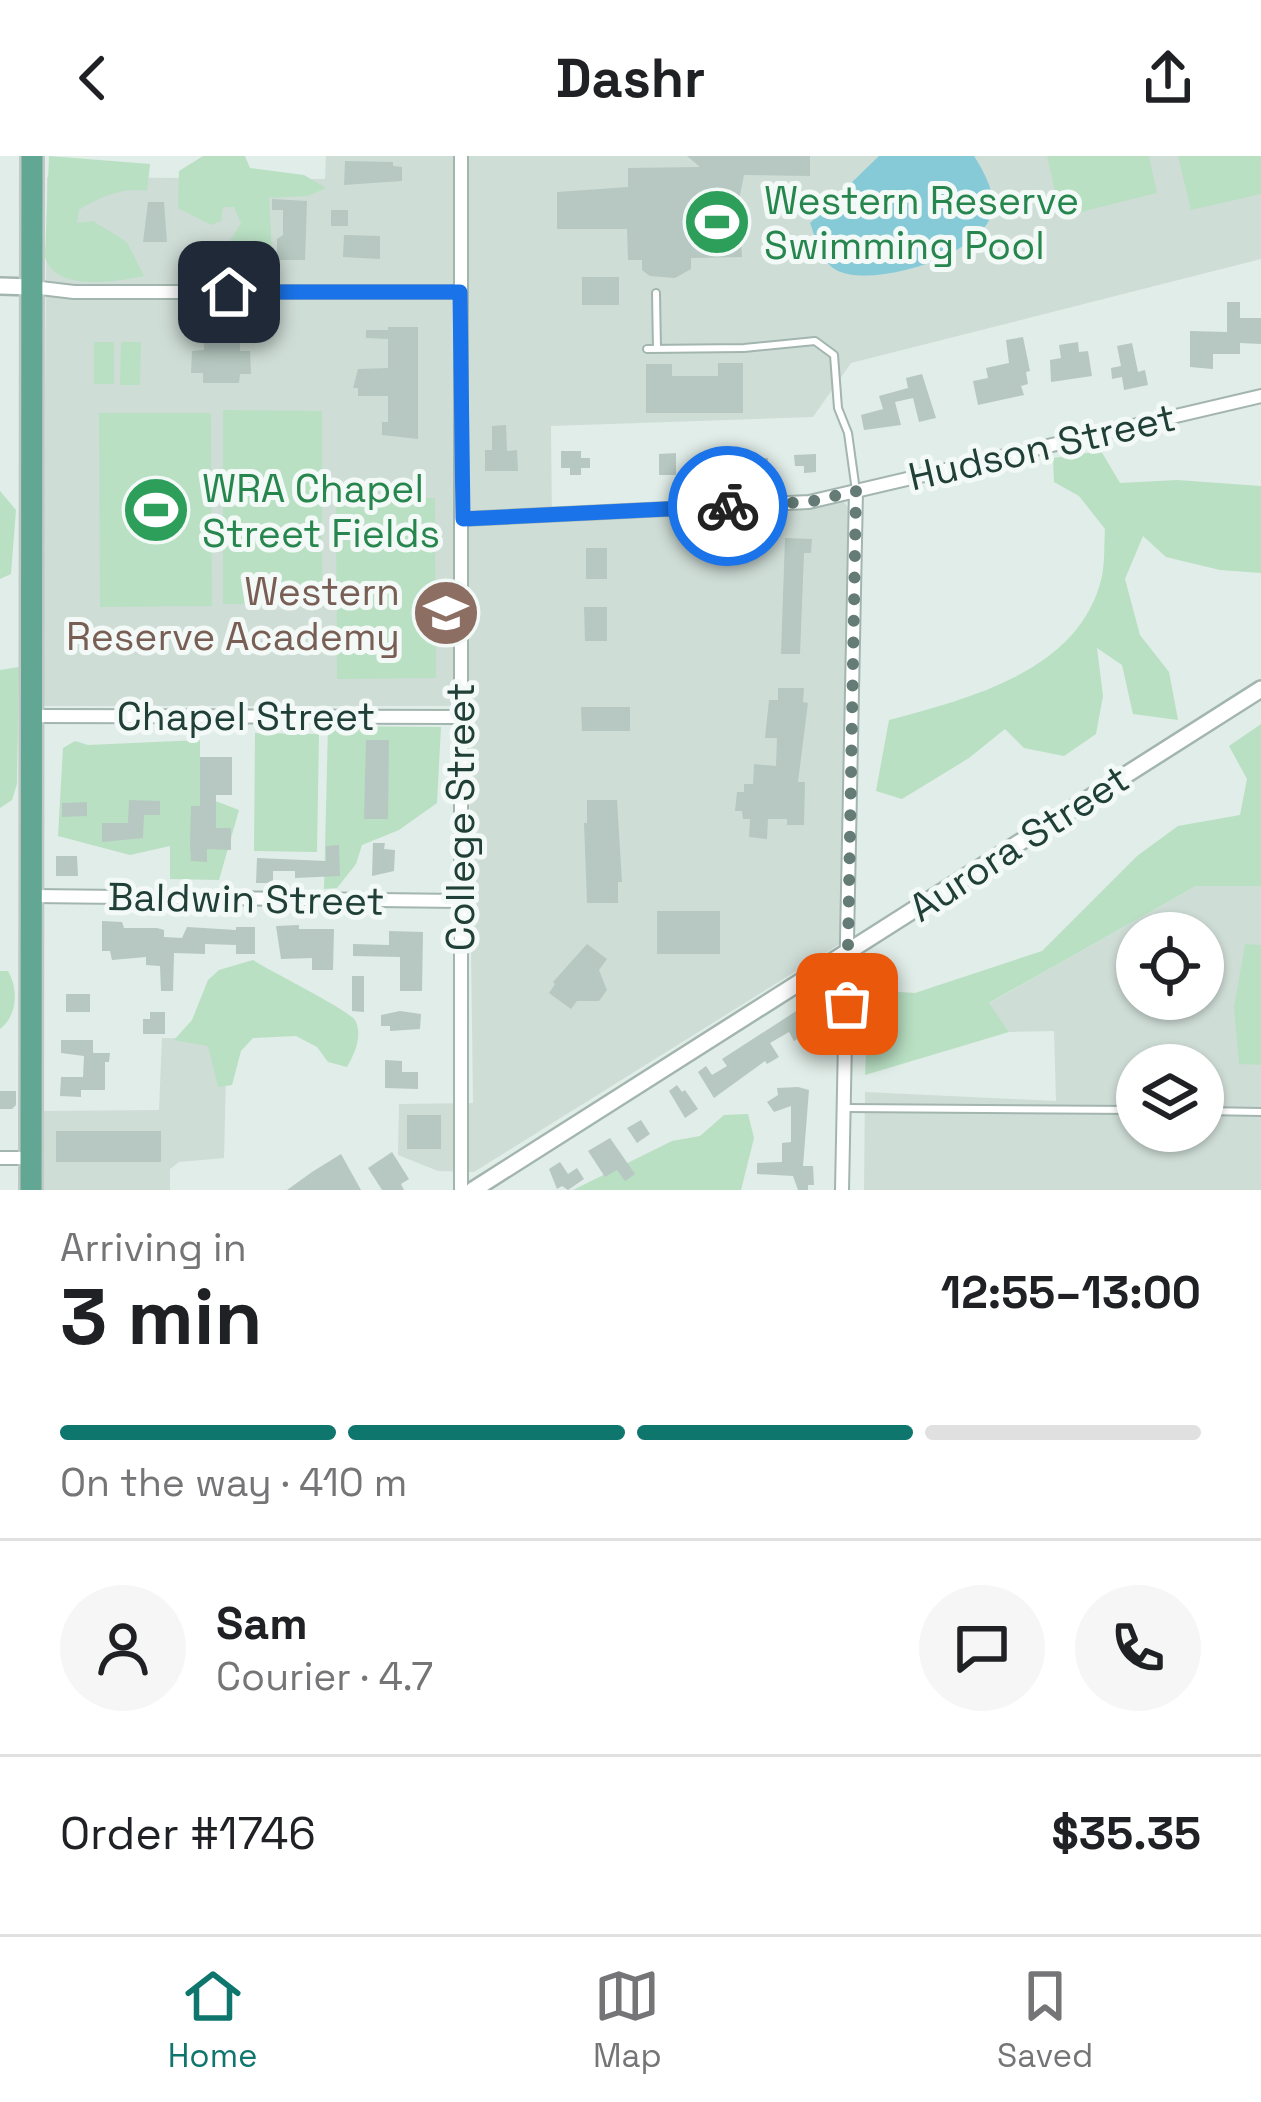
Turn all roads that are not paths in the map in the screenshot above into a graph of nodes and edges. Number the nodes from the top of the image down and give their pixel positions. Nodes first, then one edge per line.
1 (32, 156) edge
2 (461, 156) edge
3 (0, 286) edge
4 (32, 287) junction
5 (460, 292) junction
6 (656, 292) dead end
7 (647, 349) dead end
8 (657, 349) junction
9 (1261, 396) edge
10 (856, 491) junction
11 (463, 519) junction
12 (1261, 689) edge
13 (32, 716) junction
14 (460, 717) junction
15 (33, 896) junction
16 (459, 901) junction
17 (848, 952) junction
18 (844, 1108) junction
19 (1116, 1110) edge
20 (1224, 1111) edge
21 (1261, 1112) edge
22 (0, 1157) edge
23 (33, 1158) junction
24 (31, 1190) edge
25 (460, 1190) edge
26 (473, 1190) edge
27 (842, 1190) edge

1 - 4 main road
2 - 5 street, College Street
3 - 4 street
4 - 5 street
4 - 13 main road
5 - 11 street, College Street
6 - 8 lane
7 - 8 lane
8 - 10 lane
9 - 10 street, Hudson Street
10 - 11 street, Hudson Street
10 - 17 street
11 - 14 street, College Street
12 - 17 street, Aurora Street
13 - 14 street, Chapel Street
13 - 15 main road
14 - 16 street, College Street
15 - 16 street, Baldwin Street
15 - 23 main road
16 - 25 street, College Street
17 - 18 street
17 - 26 street, Aurora Street
18 - 19 lane
18 - 27 street
20 - 21 lane
22 - 23 street
23 - 24 main road

